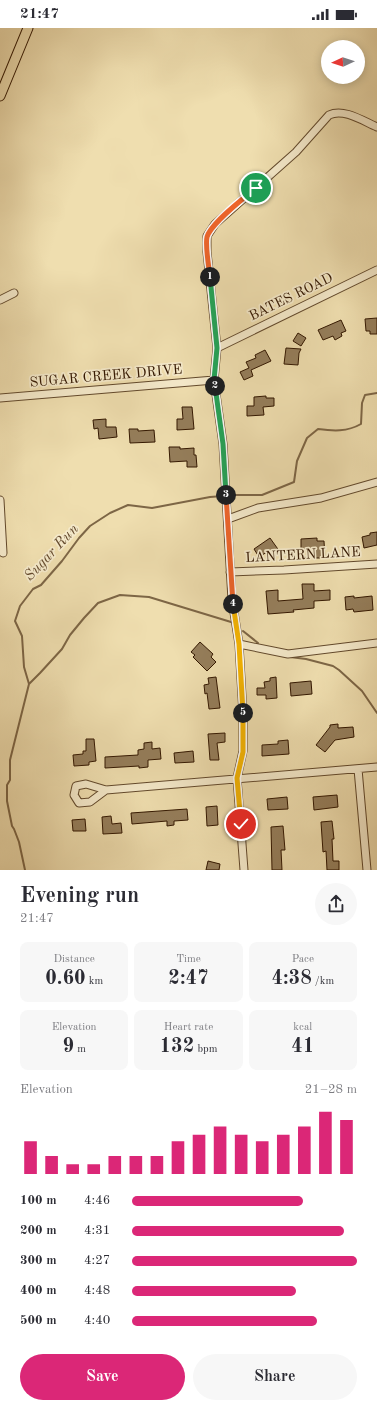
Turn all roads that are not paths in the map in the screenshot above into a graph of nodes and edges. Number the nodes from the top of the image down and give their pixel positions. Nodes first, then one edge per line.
1 (28, 28) edge
2 (0, 96) edge
3 (377, 126) edge
4 (377, 270) edge
5 (14, 293) dead end
6 (0, 300) edge
7 (217, 348) junction
8 (214, 380) junction
9 (0, 398) edge
10 (377, 482) edge
11 (0, 500) edge
12 (228, 519) junction
13 (3, 553) dead end
14 (377, 564) edge
15 (230, 572) junction
16 (377, 643) edge
17 (239, 644) junction
18 (377, 767) edge
19 (358, 768) junction
20 (237, 778) junction
21 (106, 790) dead end
22 (244, 870) edge
23 (366, 870) edge

1 - 2 main road
3 - 7 street
4 - 7 street, BATES ROAD
5 - 6 street
7 - 8 street
8 - 9 street, SUGAR CREEK DRIVE
8 - 12 street
10 - 12 street
11 - 13 street
12 - 15 street
14 - 15 street, LANTERN LANE
15 - 17 street
16 - 17 street
17 - 20 street
18 - 19 street
19 - 20 street
19 - 23 street
20 - 21 street
20 - 22 street

